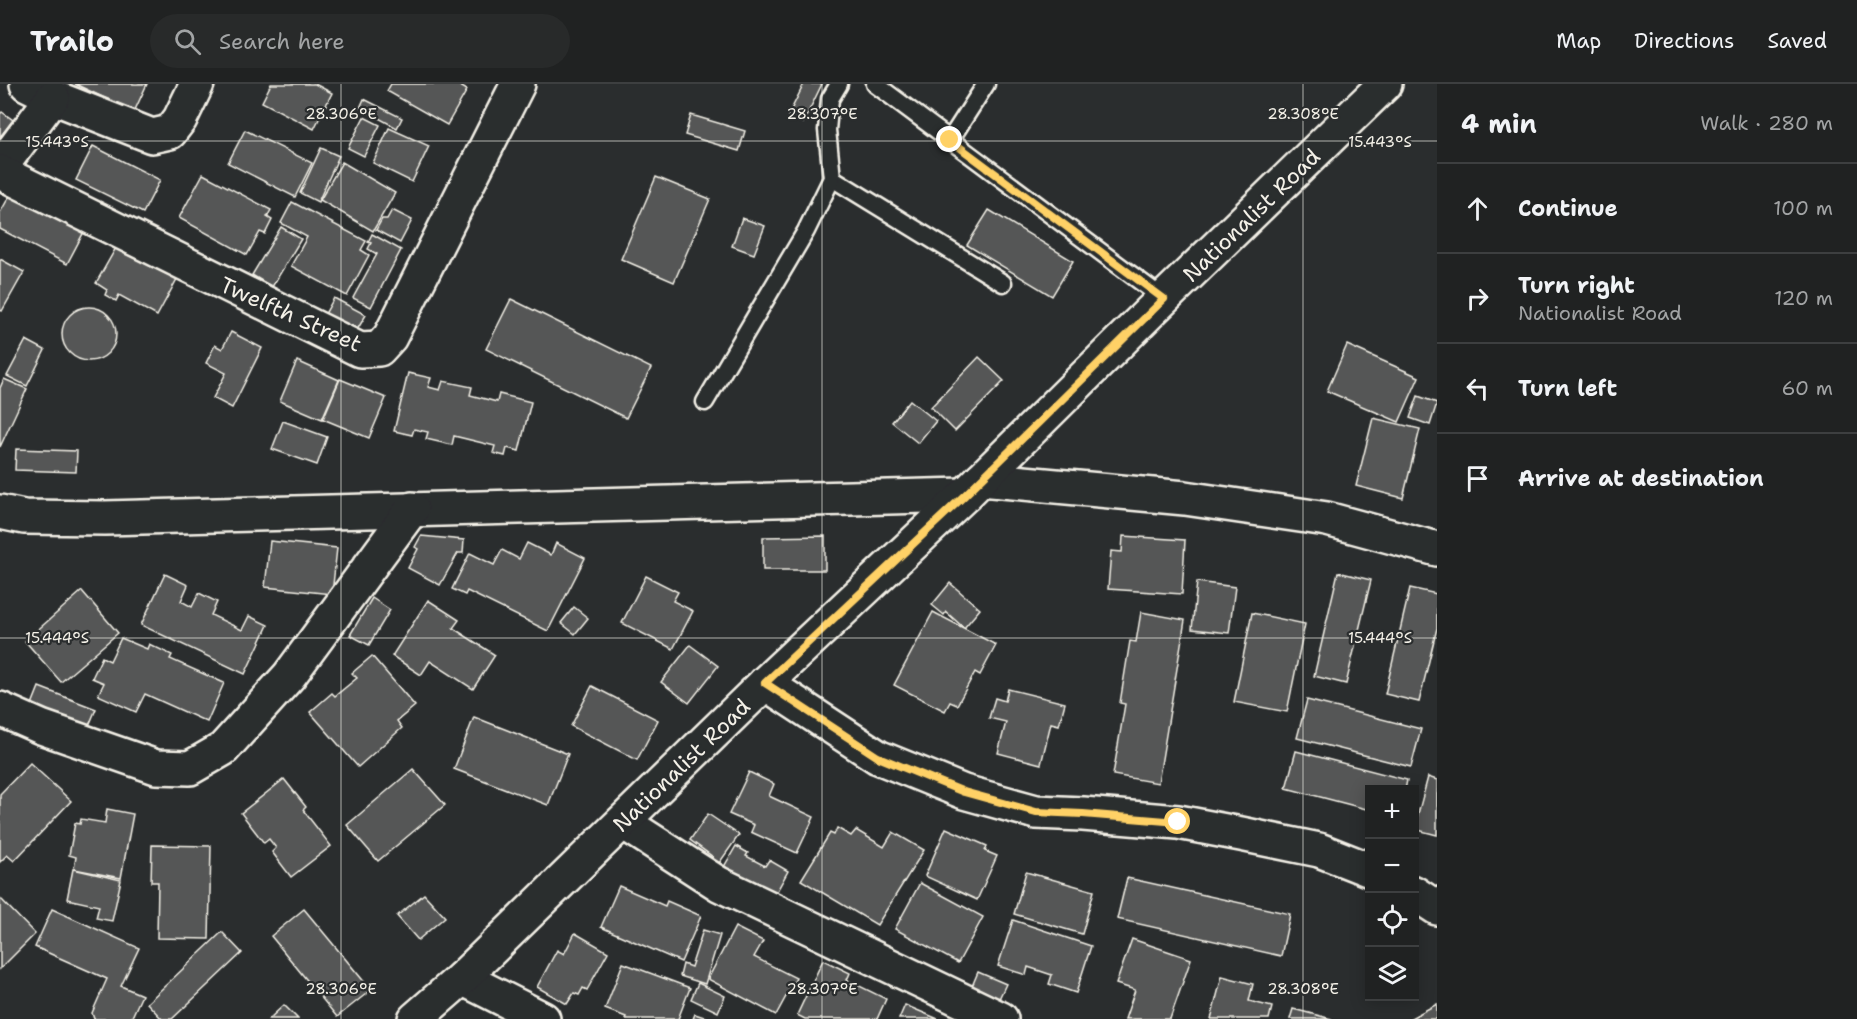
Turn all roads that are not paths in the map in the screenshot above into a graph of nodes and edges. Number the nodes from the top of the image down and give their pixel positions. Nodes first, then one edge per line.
1 (197, 84) edge
2 (518, 84) edge
3 (839, 84) edge
4 (875, 84) edge
5 (986, 84) edge
6 (1385, 84) edge
7 (40, 90) edge
8 (950, 140) junction
9 (0, 170) edge
10 (832, 178) junction
11 (1003, 283) dead end
12 (1164, 299) junction
13 (705, 402) dead end
14 (973, 487) junction
15 (412, 508) junction
16 (0, 512) edge
17 (1437, 549) edge
18 (765, 683) junction
19 (0, 709) edge
20 (623, 822) junction
21 (1365, 868) edge
22 (1419, 897) edge
23 (1437, 908) edge
24 (462, 978) junction
25 (416, 1019) edge
26 (543, 1019) edge
27 (1001, 1019) edge

1 - 7 street
2 - 9 street, Twelfth Street
3 - 10 lane
4 - 8 lane
5 - 8 lane
6 - 12 street, Nationalist Road
7 - 9 street
8 - 12 lane
10 - 11 lane
10 - 13 lane
12 - 14 street, Nationalist Road
14 - 15 street
14 - 17 street
14 - 18 street, Nationalist Road
15 - 16 street
15 - 19 street
18 - 20 street, Nationalist Road
18 - 21 street
20 - 24 street, Nationalist Road
20 - 27 street
22 - 23 street
24 - 25 street, Nationalist Road
24 - 26 street

